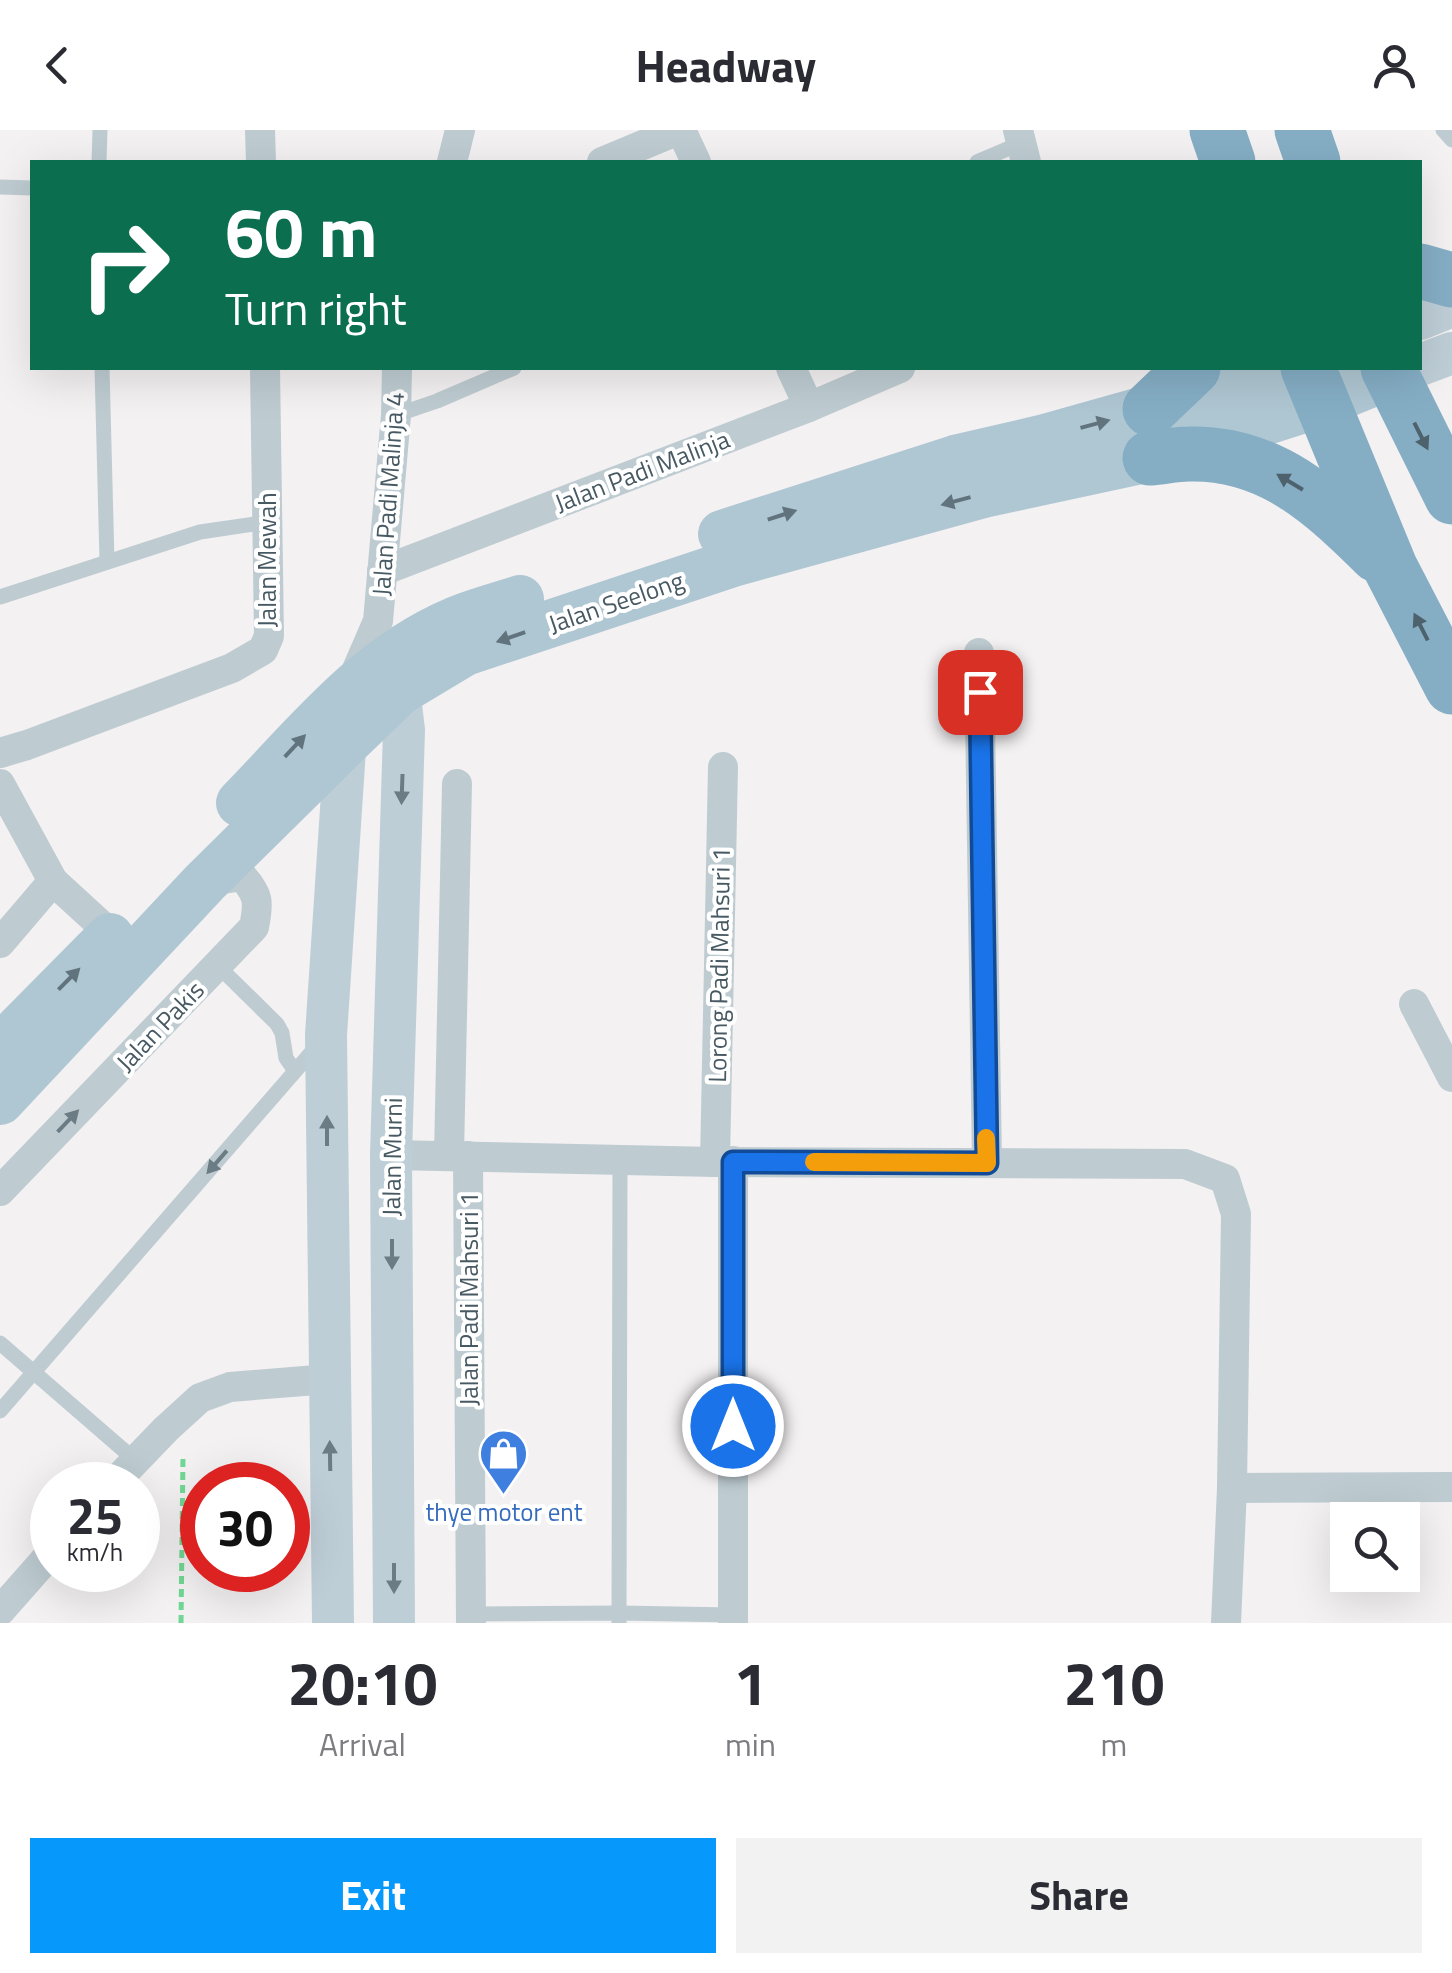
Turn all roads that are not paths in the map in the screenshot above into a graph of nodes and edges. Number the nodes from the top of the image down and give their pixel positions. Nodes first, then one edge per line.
1 (100, 130) edge
2 (260, 130) edge
3 (460, 130) edge
4 (680, 130) edge
5 (1218, 130) edge
6 (1302, 130) edge
7 (1443, 130) edge
8 (1452, 140) edge
9 (1022, 145) edge
10 (99, 160) edge
11 (261, 160) edge
12 (452, 160) edge
13 (607, 160) edge
14 (695, 160) edge
15 (983, 160) edge
16 (1227, 160) edge
17 (1312, 160) edge
18 (0, 187) edge
19 (30, 188) edge
20 (1422, 272) edge
21 (1452, 280) edge
22 (1452, 306) edge
23 (1422, 318) edge
24 (1452, 353) edge
25 (1422, 363) edge
26 (102, 370) edge
27 (265, 370) edge
28 (397, 370) edge
29 (509, 370) edge
30 (792, 370) edge
31 (895, 370) edge
32 (1192, 370) edge
33 (1394, 370) edge
34 (1403, 370) edge
35 (1308, 379) edge
36 (809, 407) junction
37 (396, 415) junction
38 (1150, 434) junction
39 (1452, 497) edge
40 (268, 522) junction
41 (106, 562) junction
42 (1390, 568) junction
43 (382, 572) junction
44 (0, 597) edge
45 (979, 653) dead end
46 (391, 655) junction
47 (1452, 687) edge
48 (349, 688) junction
49 (346, 743) junction
50 (0, 752) edge
51 (723, 768) dead end
52 (0, 784) edge
53 (457, 784) dead end
54 (53, 880) junction
55 (206, 882) junction
56 (112, 935) junction
57 (0, 943) edge
58 (218, 966) junction
59 (1414, 1004) dead end
60 (326, 1035) junction
61 (0, 1048) edge
62 (295, 1072) junction
63 (1452, 1077) edge
64 (0, 1101) edge
65 (391, 1155) junction
66 (458, 1156) junction
67 (620, 1159) junction
68 (724, 1162) junction
69 (987, 1163) junction
70 (0, 1191) edge
71 (0, 1343) edge
72 (34, 1373) junction
73 (329, 1379) junction
74 (0, 1411) edge
75 (135, 1460) joint
76 (1452, 1487) edge
77 (1232, 1488) junction
78 (30, 1577) edge
79 (0, 1611) edge
80 (620, 1618) edge
81 (471, 1619) edge
82 (733, 1619) edge
83 (332, 1623) edge
84 (394, 1623) edge
85 (1226, 1623) edge

1 - 10 lane
2 - 11 street
3 - 12 street
4 - 13 street
4 - 14 street
5 - 16 highway
6 - 17 highway
7 - 8 lane
9 - 15 lane
18 - 19 lane
20 - 21 highway
22 - 23 main road
24 - 25 main road
26 - 41 lane
27 - 40 street, Jalan Mewah
28 - 37 street, Jalan Padi Malinja 4
29 - 37 lane
30 - 36 street
31 - 36 street, Jalan Padi Malinja
32 - 38 highway
33 - 35 main road, Jalan Seelong
34 -> 39 highway
35 - 38 main road, Jalan Seelong
35 - 42 highway
36 - 43 street, Jalan Padi Malinja
37 - 43 street, Jalan Padi Malinja 4
42 -> 38 highway
38 - 46 main road, Jalan Seelong
40 - 41 lane
40 - 50 street, Jalan Mewah
41 - 44 lane
47 -> 42 highway
43 - 46 street, Jalan Padi Malinja 4
45 - 69 street
46 - 48 main road, Jalan Seelong
46 - 49 main road, Jalan Seelong
46 -> 65 main road, Jalan Murni
48 - 49 main road
56 -> 48 main road, Jalan Seelong
49 - 55 main road, Jalan Seelong
49 - 60 main road
51 - 68 street, Lorong Padi Mahsuri 1
52 - 54 street
53 - 66 street, Jalan Padi Mahsuri 1
54 - 56 street
54 - 57 street
55 - 58 street, Jalan Pakis
55 - 64 main road, Jalan Seelong
61 -> 56 main road, Jalan Seelong
58 - 62 lane
70 -> 58 street, Jalan Pakis
59 - 63 street
60 - 62 lane
73 -> 60 main road
62 -> 72 lane
65 - 66 street
65 -> 84 main road, Jalan Murni
66 - 67 street
66 - 81 street, Jalan Padi Mahsuri 1
67 - 68 street
67 - 80 lane
68 - 69 street
68 - 82 street, Lorong Padi Mahsuri 1
69 - 77 street
71 - 72 lane
72 - 74 lane
72 - 75 lane
73 - 75 street
83 -> 73 main road
76 - 77 street
77 - 85 street
78 - 79 street
80 - 81 lane
80 - 82 lane

